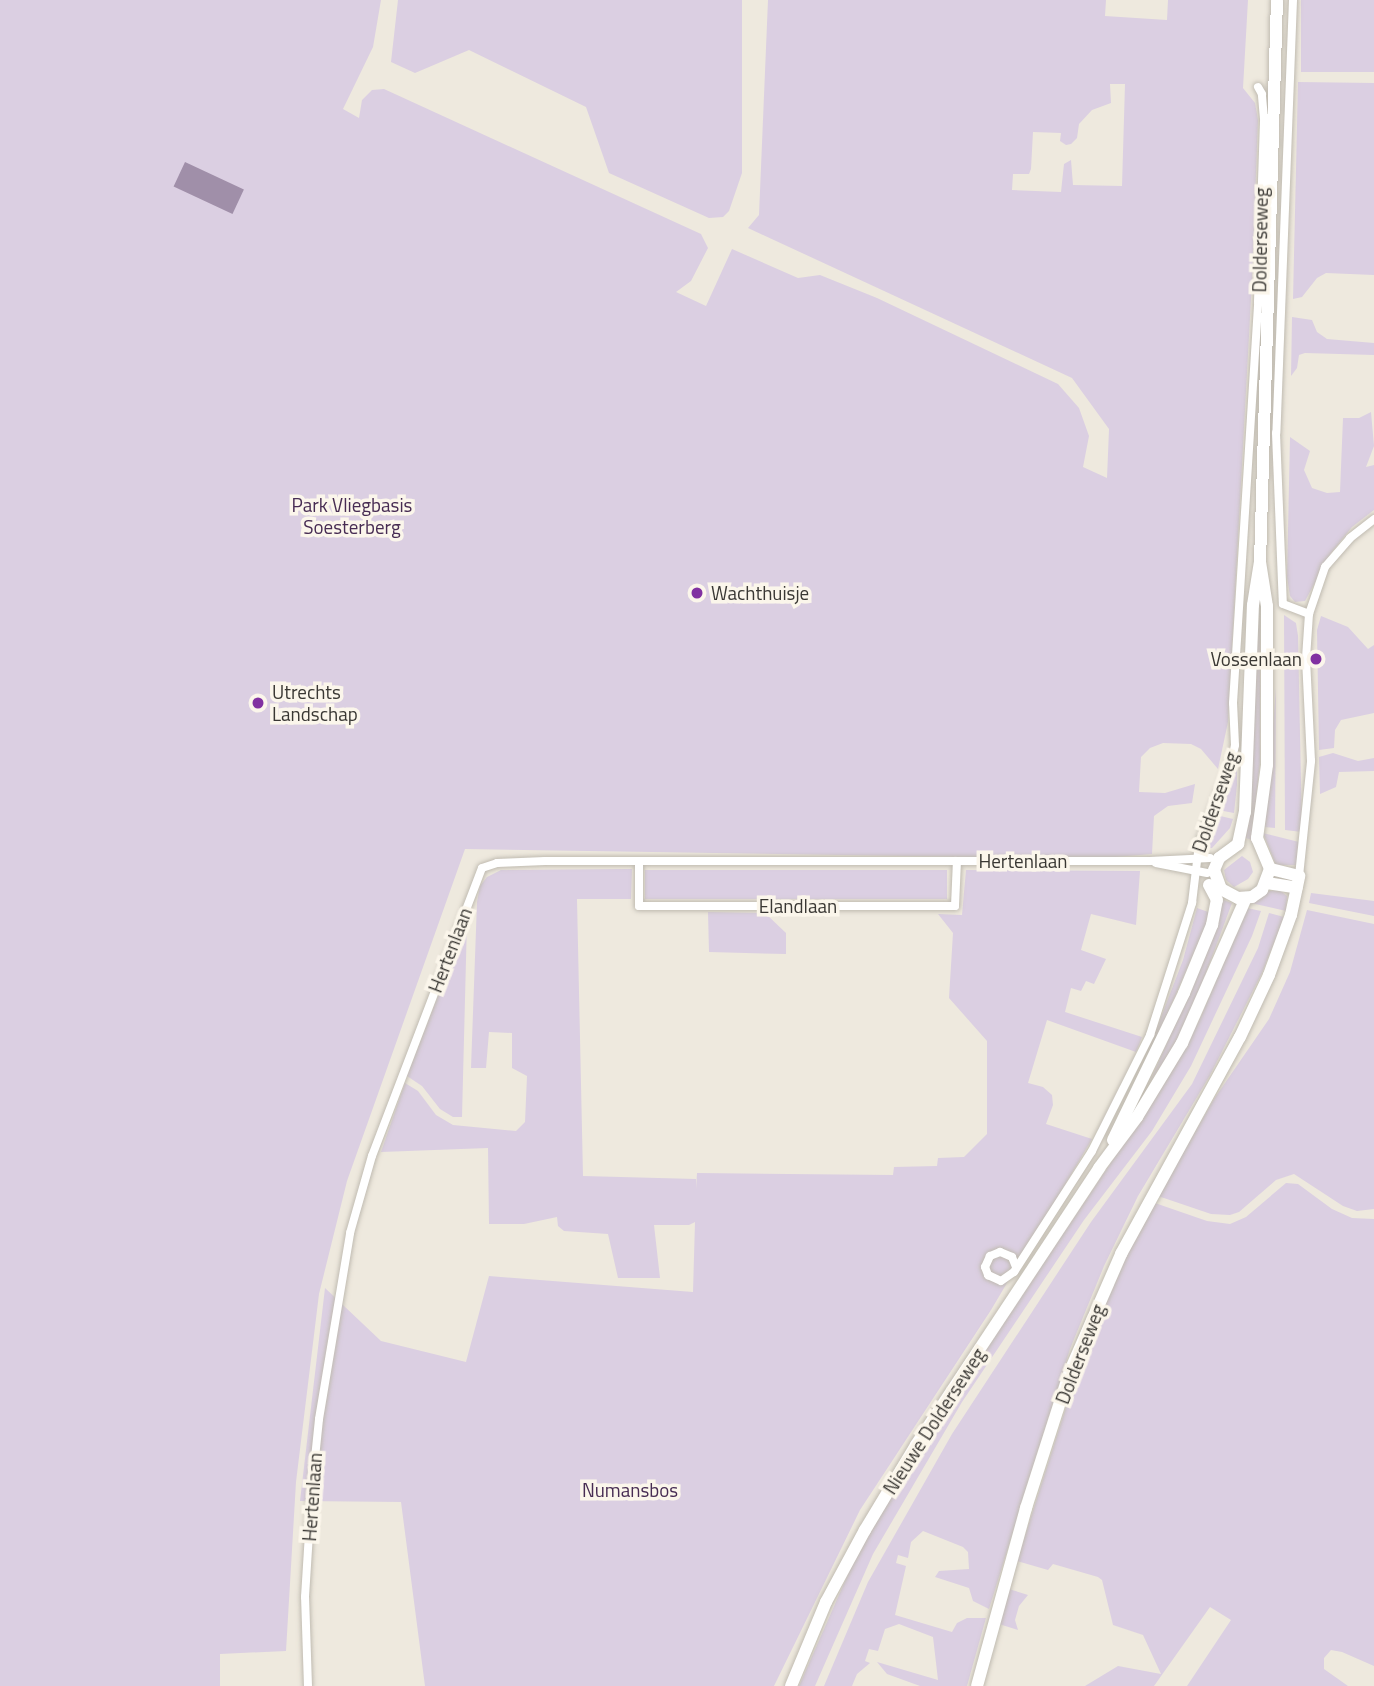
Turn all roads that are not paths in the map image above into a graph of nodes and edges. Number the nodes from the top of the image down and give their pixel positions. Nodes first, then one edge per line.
1 (1277, 0) edge
2 (1293, 0) edge
3 (1258, 87) dead end
4 (1374, 519) edge
5 (1260, 562) junction
6 (1309, 614) junction
7 (1234, 844) junction
8 (1196, 858) junction
9 (1210, 858) junction
10 (957, 861) junction
11 (1150, 861) junction
12 (639, 863) junction
13 (1266, 868) junction
14 (1205, 872) junction
15 (1298, 882) junction
16 (1267, 883) junction
17 (1242, 898) junction
18 (1099, 1168) junction
19 (1016, 1266) dead end
20 (308, 1686) edge
21 (791, 1686) edge
22 (977, 1686) edge

1 - 5 main road, Dolderseweg
2 - 6 street, Dolderseweg
3 - 8 street, Dolderseweg
4 - 6 street
5 - 7 main road, Dolderseweg
5 - 13 main road, Dolderseweg
6 - 15 street, Dolderseweg
7 - 9 main road
7 - 13 main road
7 - 14 main road
8 - 9 street, Hertenlaan
8 - 11 street, Hertenlaan
8 - 14 street, Dolderseweg
9 - 14 main road
10 - 11 street, Hertenlaan
10 - 12 street, Hertenlaan
10 - 12 street, Elandlaan
11 - 14 street, Hertenlaan
12 - 20 street, Hertenlaan
13 - 15 main road
13 - 16 main road
13 - 17 main road
14 - 17 main road
14 - 18 main road, Nieuwe Dolderseweg
14 - 19 street, Dolderseweg
15 - 16 main road
15 - 22 main road, Dolderseweg
16 - 17 main road
17 - 18 main road, Nieuwe Dolderseweg
18 - 21 main road, Nieuwe Dolderseweg

